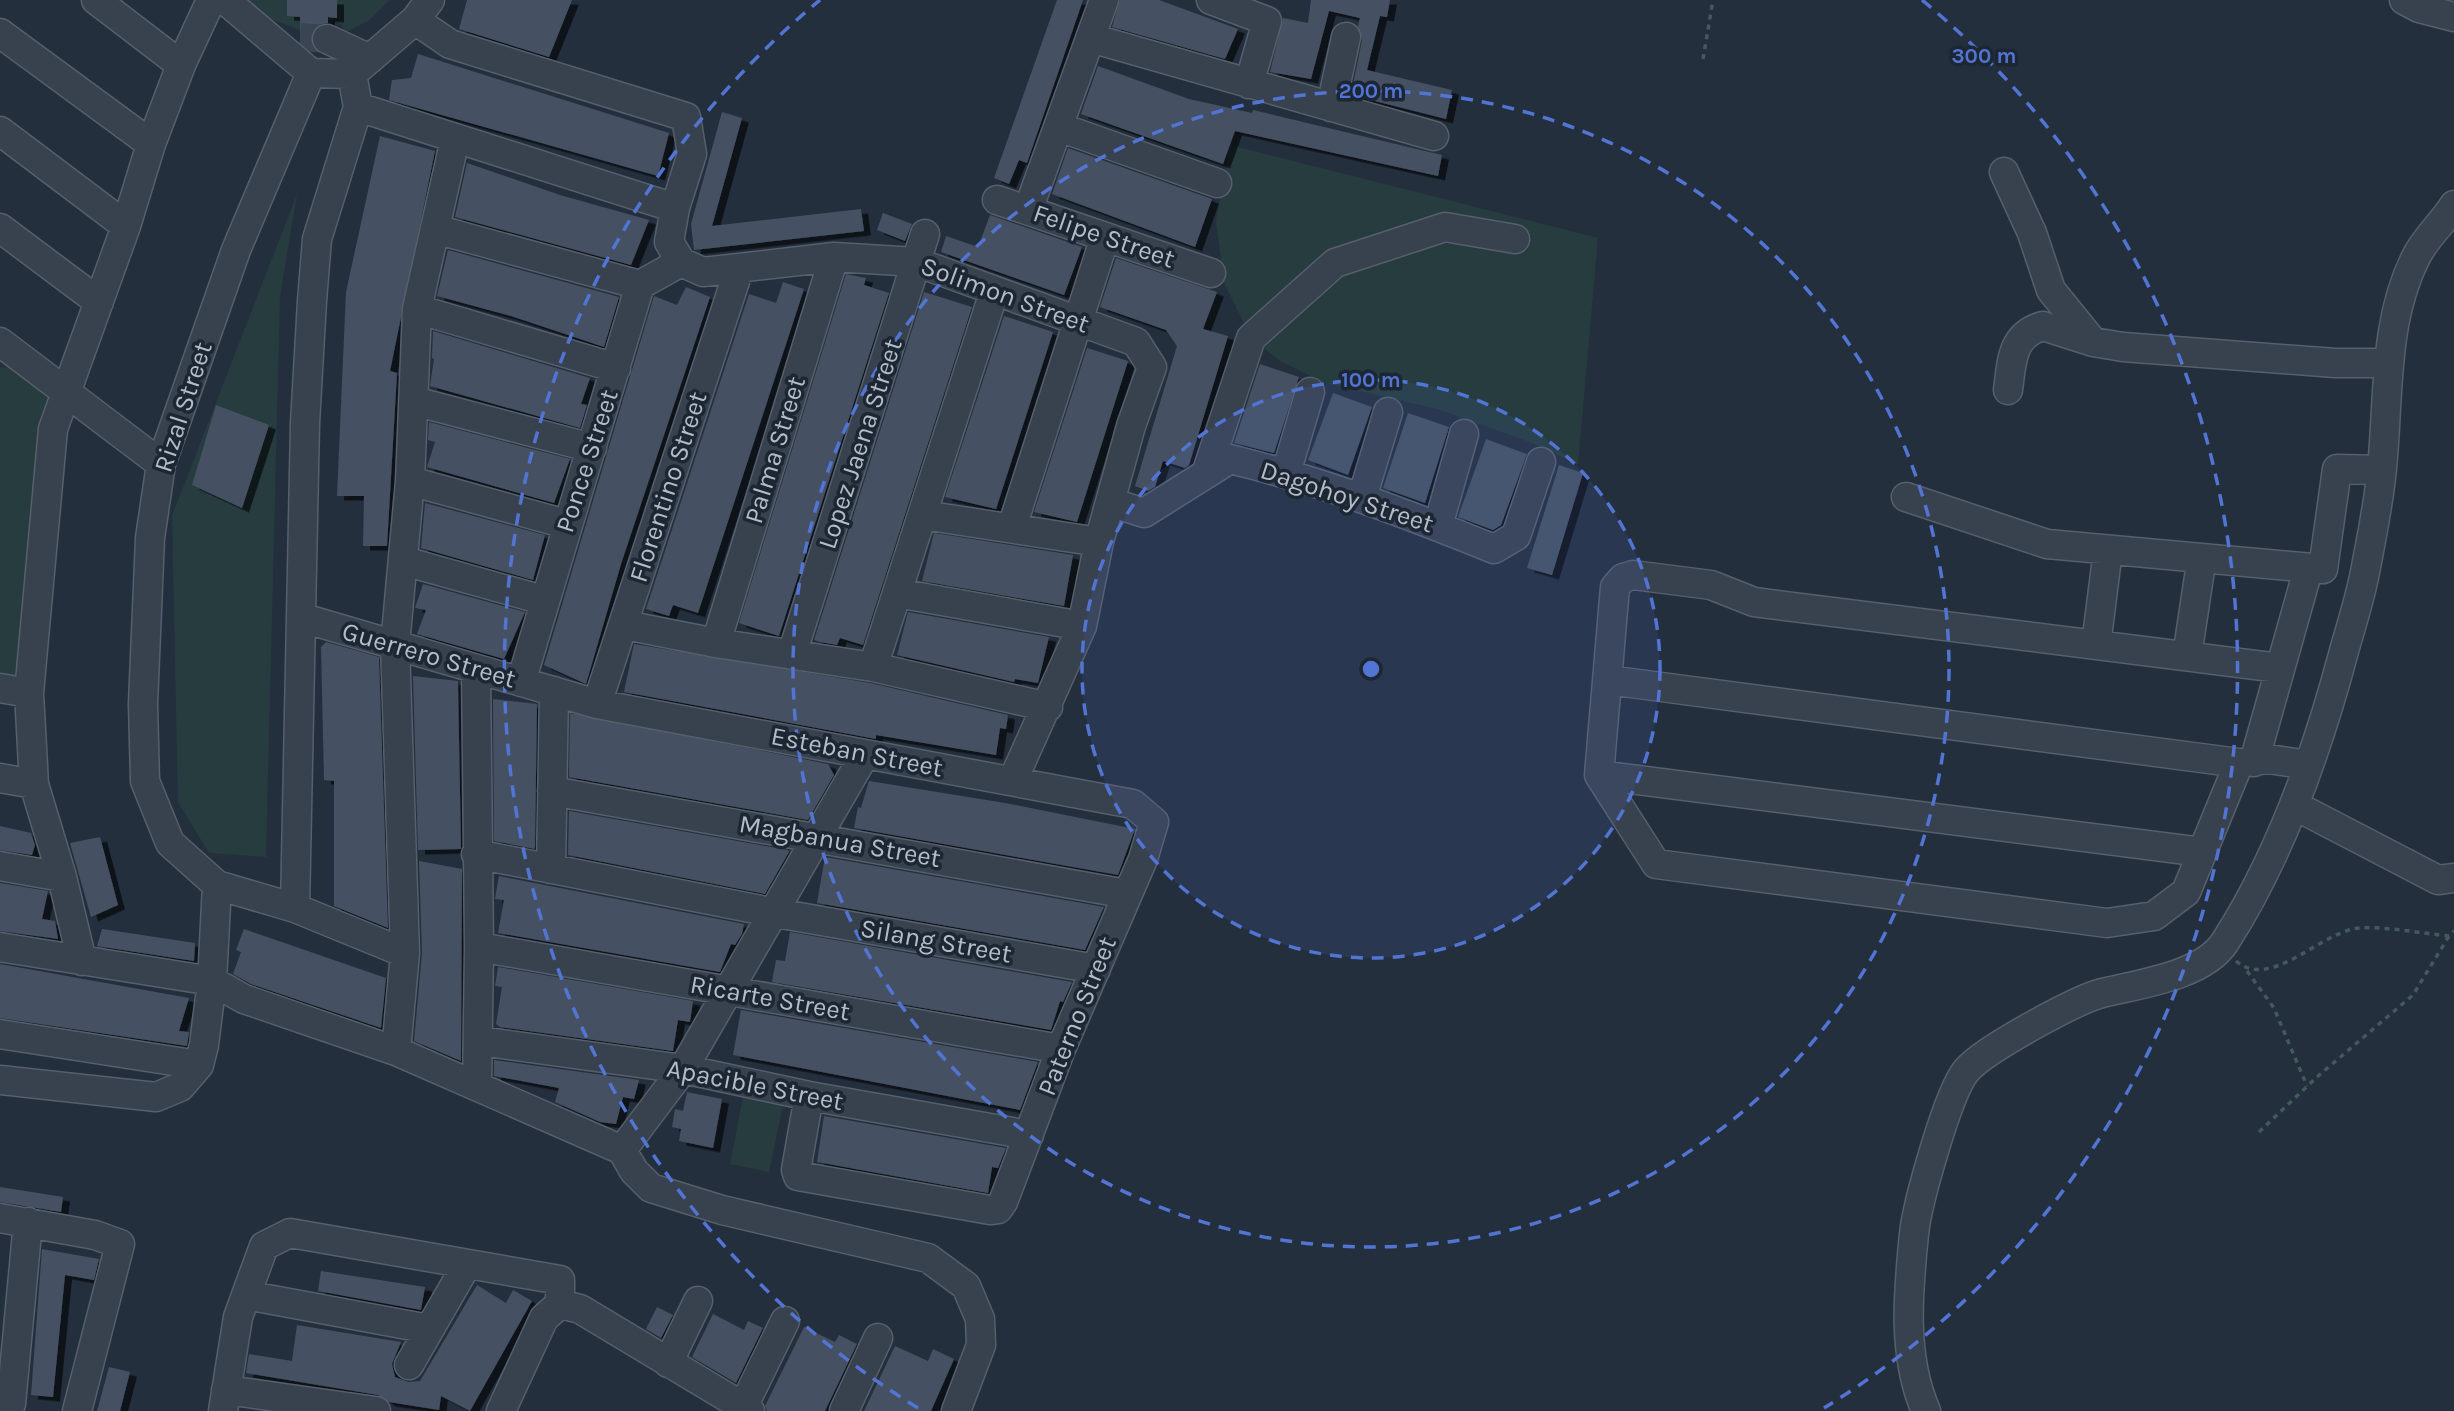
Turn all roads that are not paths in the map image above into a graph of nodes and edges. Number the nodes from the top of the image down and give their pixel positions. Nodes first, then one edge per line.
1 (96, 0) edge
2 (211, 0) edge
3 (225, 0) edge
4 (1104, 0) edge
5 (1211, 0) edge
6 (2404, 0) edge
7 (423, 10) edge
8 (2454, 17) edge
9 (0, 33) edge
10 (1346, 37) dead end
11 (1091, 38) junction
12 (302, 40) junction
13 (181, 65) junction
14 (361, 66) junction
15 (311, 73) junction
16 (1249, 84) junction
17 (358, 107) junction
18 (1331, 107) junction
19 (1059, 127) junction
20 (0, 131) edge
21 (1434, 136) dead end
22 (455, 139) junction
23 (151, 144) junction
24 (2004, 172) dead end
25 (1217, 183) dead end
26 (997, 200) dead end
27 (2454, 205) edge
28 (675, 208) junction
29 (1028, 210) junction
30 (126, 226) junction
31 (0, 228) edge
32 (435, 229) junction
33 (925, 233) dead end
34 (1105, 237) junction
35 (1515, 239) dead end
36 (834, 257) junction
37 (681, 262) junction
38 (916, 262) junction
39 (739, 269) junction
40 (1211, 273) dead end
41 (640, 285) junction
42 (993, 292) junction
43 (99, 302) junction
44 (416, 309) junction
45 (1077, 321) junction
46 (0, 342) edge
47 (2093, 342) junction
48 (2388, 362) junction
49 (616, 368) junction
50 (2008, 390) dead end
51 (1310, 392) dead end
52 (65, 393) junction
53 (414, 401) junction
54 (1388, 412) dead end
55 (1464, 433) dead end
56 (592, 448) junction
57 (1541, 461) dead end
58 (161, 464) junction
59 (2382, 470) junction
60 (1286, 473) junction
61 (1206, 474) junction
62 (410, 481) junction
63 (1906, 497) dead end
64 (1362, 498) junction
65 (1110, 502) junction
66 (923, 515) junction
67 (566, 524) junction
68 (1438, 526) junction
69 (1012, 527) junction
70 (1099, 542) junction
71 (2107, 558) dead end
72 (404, 561) junction
73 (2200, 570) dead end
74 (2306, 577) dead end
75 (897, 593) junction
76 (543, 600) junction
77 (303, 618) junction
78 (625, 625) junction
79 (1082, 626) junction
80 (716, 643) junction
81 (395, 645) junction
82 (2096, 645) junction
83 (792, 654) junction
84 (2187, 656) junction
85 (873, 667) junction
86 (2279, 668) junction
87 (476, 670) junction
88 (1608, 680) junction
89 (521, 682) junction
90 (0, 688) edge
91 (554, 691) junction
92 (29, 693) junction
93 (597, 704) junction
94 (1048, 707) junction
95 (865, 754) junction
96 (2247, 763) junction
97 (1599, 775) junction
98 (0, 778) edge
99 (1013, 780) junction
100 (2302, 783) junction
101 (33, 784) junction
102 (552, 790) junction
103 (1154, 822) joint
104 (819, 837) junction
105 (2202, 852) junction
106 (476, 854) junction
107 (0, 866) edge
108 (551, 869) junction
109 (62, 877) junction
110 (2454, 878) edge
111 (216, 885) junction
112 (1127, 894) junction
113 (295, 908) junction
114 (776, 914) junction
115 (0, 947) edge
116 (480, 947) junction
117 (405, 953) junction
118 (82, 961) junction
119 (1096, 969) junction
120 (212, 981) junction
121 (732, 990) junction
122 (0, 1034) edge
123 (480, 1041) junction
124 (1061, 1049) junction
125 (396, 1051) junction
126 (199, 1065) junction
127 (683, 1069) junction
128 (0, 1080) edge
129 (477, 1086) junction
130 (809, 1096) junction
131 (1029, 1135) junction
132 (622, 1150) junction
133 (0, 1218) edge
134 (28, 1223) junction
135 (467, 1264) junction
136 (246, 1295) junction
137 (698, 1301) dead end
138 (560, 1304) junction
139 (785, 1321) dead end
140 (429, 1329) junction
141 (878, 1338) dead end
142 (668, 1363) junction
143 (409, 1365) dead end
144 (224, 1401) edge
145 (13, 1405) edge
146 (746, 1409) edge
147 (77, 1411) edge
148 (376, 1411) edge
149 (501, 1411) edge
150 (844, 1411) edge
151 (956, 1411) edge
152 (1926, 1411) edge

1 - 13 street
2 - 13 street
3 - 12 street
4 - 11 street
5 - 16 street
6 - 8 street
7 - 14 street
7 - 28 street
9 - 23 street
10 - 18 street
11 - 16 street
11 - 19 street
12 - 14 street
12 - 15 street
13 - 23 street
14 - 15 street
14 - 17 street
15 - 58 street, Rizal Street
16 - 18 street
17 - 22 street
17 - 77 street
18 - 21 street
19 - 25 street
19 - 29 street
20 - 30 street
22 - 28 street
22 - 32 street
23 - 30 street
24 - 47 street
26 - 29 street, Felipe Street
27 - 48 street
28 - 37 street
29 - 34 street, Felipe Street
30 - 43 street
31 - 43 street
32 - 41 street
32 - 44 street
33 - 38 street, Lopez Jaena Street
34 - 40 street, Felipe Street
34 - 45 street
35 - 61 street
36 - 38 street, Solimon Street
36 - 39 street, Solimon Street
36 - 80 street, Palma Street
37 - 39 street, Solimon Street
37 - 41 street
38 - 42 street, Solimon Street
38 - 83 street, Lopez Jaena Street
39 - 78 street, Florentino Street
41 - 49 street, Ponce Street
42 - 45 street, Solimon Street
42 - 66 street
43 - 52 street
44 - 49 street
44 - 53 street
45 - 65 street, Solimon Street
45 - 69 street
46 - 52 street
47 - 48 street
47 - 50 street
48 - 59 street
49 - 56 street, Ponce Street
51 - 60 street
52 - 58 street
52 - 92 street
53 - 56 street
53 - 62 street
54 - 64 street
55 - 68 street
56 - 67 street, Ponce Street
57 - 68 street, Dagohoy Street
58 - 111 street, Rizal Street
59 - 63 street
59 - 100 street
60 - 61 street, Dagohoy Street
60 - 64 street, Dagohoy Street
61 - 65 street, Dagohoy Street
62 - 67 street
62 - 72 street
64 - 68 street, Dagohoy Street
65 - 70 street, Solimon Street
66 - 69 street
66 - 75 street
67 - 76 street, Ponce Street
69 - 70 street
70 - 79 street, Solimon Street
71 - 82 street
72 - 76 street
72 - 81 street
73 - 84 street
74 - 86 street
75 - 79 street
75 - 85 street
76 - 89 street, Ponce Street
77 - 81 street, Guerrero Street
77 - 113 street
78 - 80 street
78 - 93 street, Florentino Street
79 - 94 street, Solimon Street
80 - 83 street
81 - 87 street, Guerrero Street
81 - 117 street
82 - 84 street
82 - 88 street
83 - 85 street
84 - 86 street
85 - 94 street
86 - 96 street
87 - 89 street, Guerrero Street
87 - 106 street
88 - 96 street
88 - 97 street
89 - 91 street, Guerrero Street
90 - 92 street
91 - 93 street, Esteban Street
91 - 102 street
92 - 101 street
93 - 95 street, Esteban Street
94 - 99 street, Solimon Street
95 - 99 street, Esteban Street
95 - 104 street
96 - 100 street
96 - 105 street
97 - 105 street
97 - 105 street
98 - 101 street
99 - 103 street, Esteban Street
100 - 110 street
100 - 152 street
101 - 109 street
102 - 104 street, Magbanua Street
102 - 108 street
103 - 112 street, Paterno Street
104 - 112 street, Magbanua Street
104 - 114 street
106 - 108 street, Silang Street
106 - 116 street
107 - 109 street
108 - 114 street, Silang Street
109 - 118 street
111 - 113 street
111 - 120 street
112 - 119 street, Paterno Street
113 - 117 street
114 - 119 street, Silang Street
114 - 121 street
115 - 118 street
116 - 121 street, Ricarte Street
116 - 123 street
117 - 125 street
118 - 120 street
119 - 124 street, Paterno Street
120 - 125 street
120 - 126 street
121 - 124 street, Ricarte Street
121 - 127 street
122 - 126 street
123 - 127 street, Apacible Street
123 - 129 street
124 - 131 street, Paterno Street
125 - 129 street
126 - 128 street
127 - 130 street, Apacible Street
127 - 132 street
129 - 132 street
130 - 131 street, Apacible Street
130 - 131 street, Paterno Street
132 - 151 street
133 - 134 street
134 - 145 street
134 - 147 street
135 - 136 street
135 - 138 street
135 - 140 street
136 - 140 street
136 - 144 street
137 - 142 street
138 - 142 street
138 - 149 street
139 - 146 street
140 - 143 street
141 - 150 street
142 - 146 street
144 - 148 street

